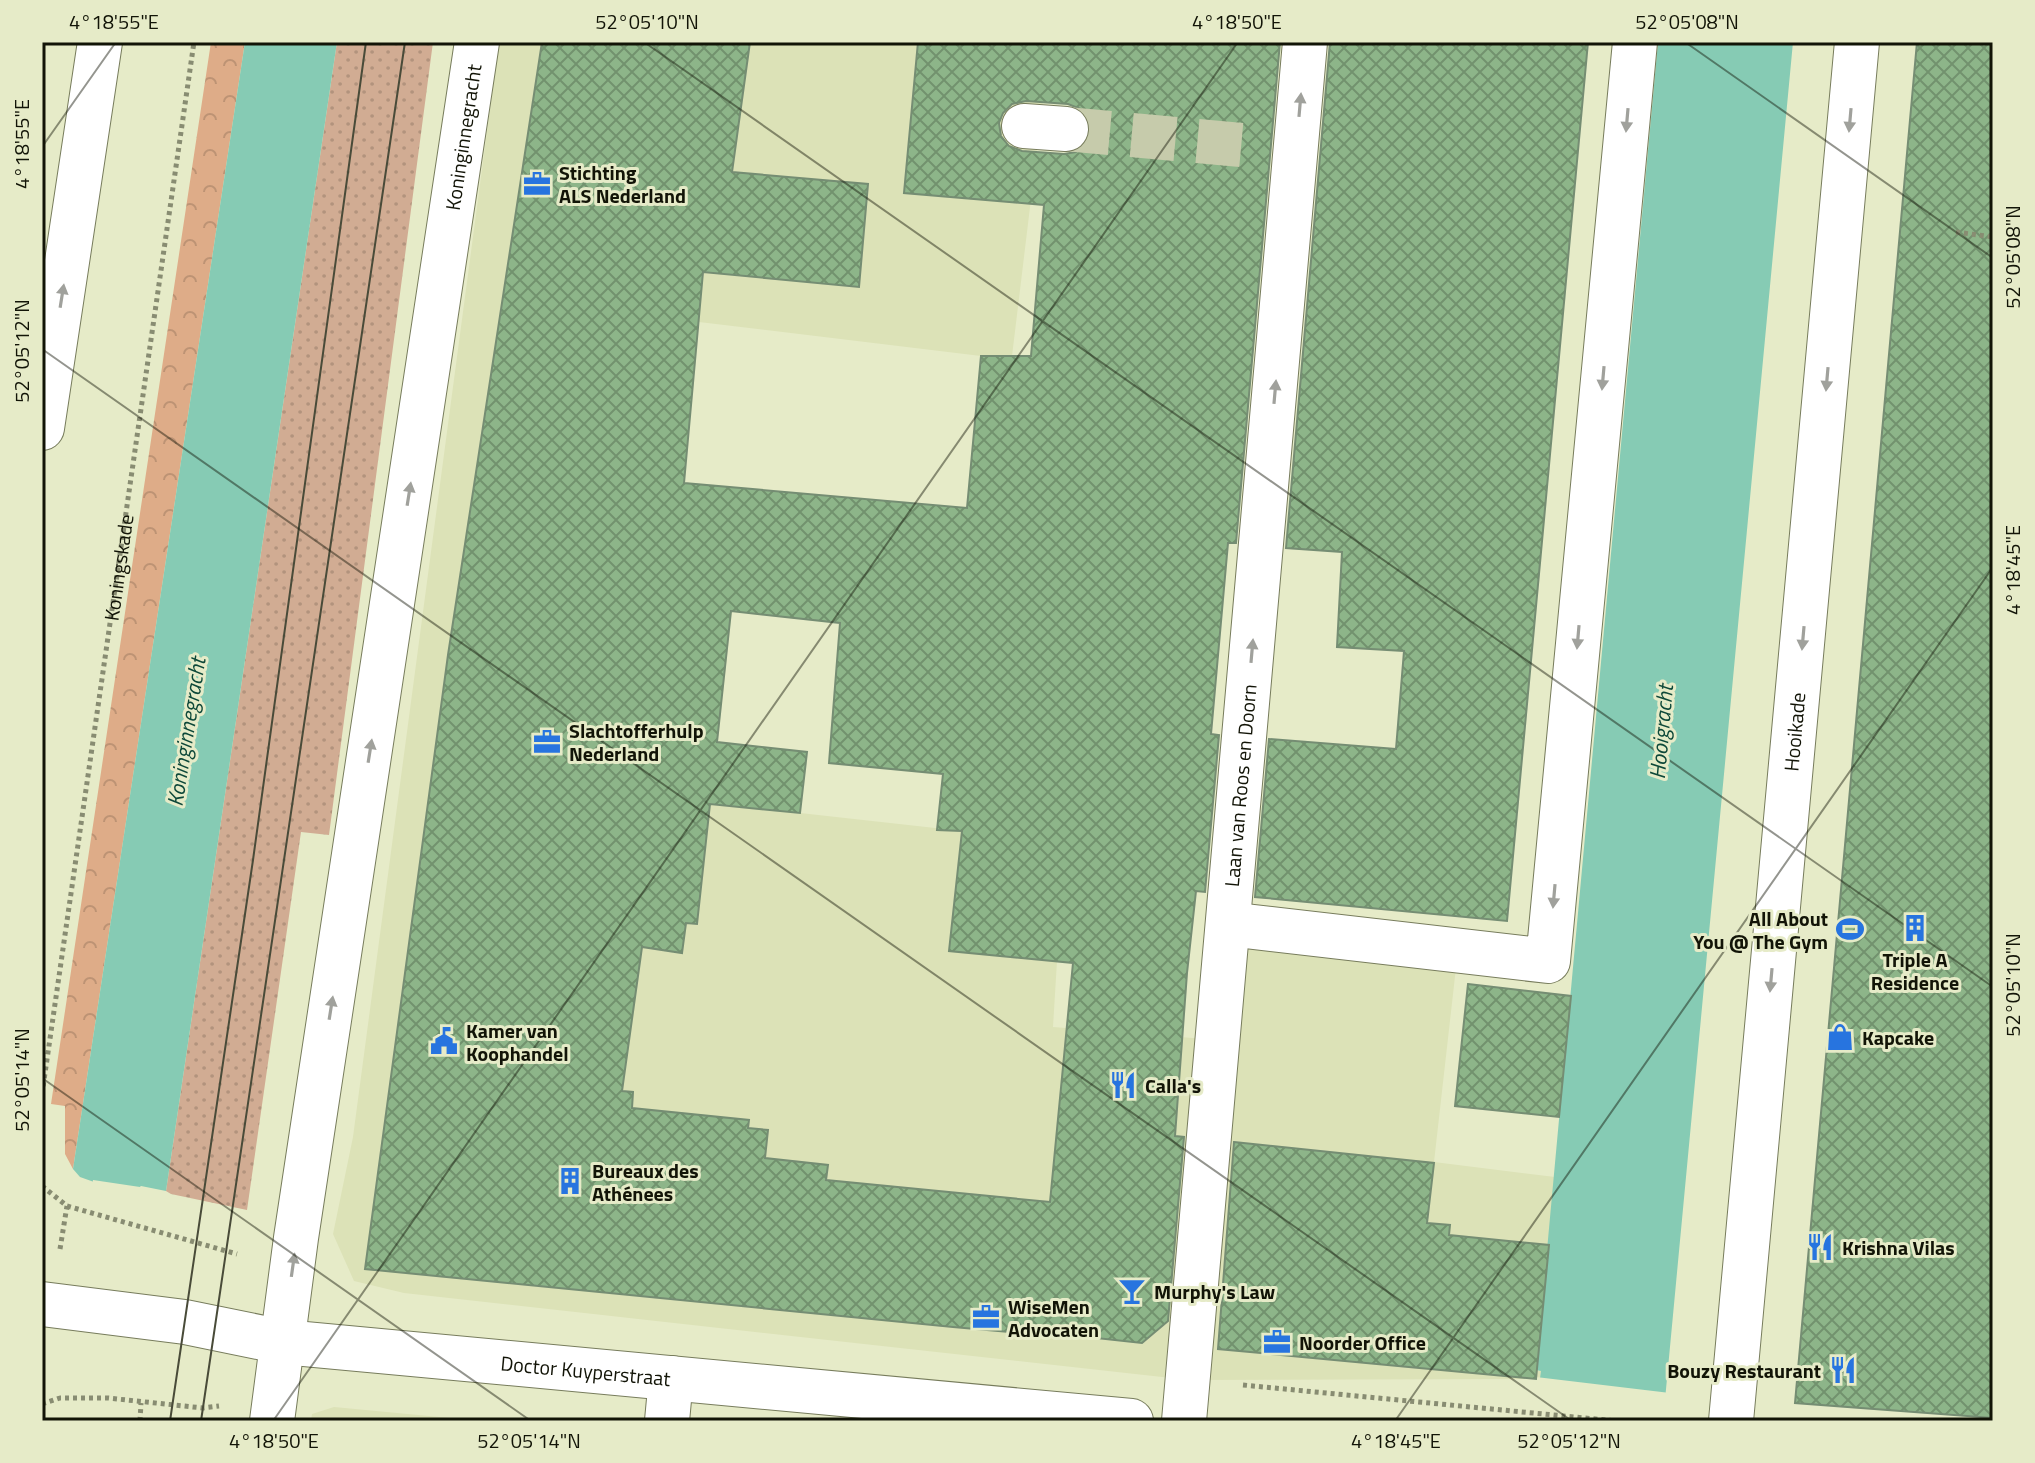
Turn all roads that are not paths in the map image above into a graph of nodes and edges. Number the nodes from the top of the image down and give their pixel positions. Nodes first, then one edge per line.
1 (100, 42) edge
2 (477, 42) edge
3 (1305, 42) edge
4 (1635, 42) edge
5 (1857, 42) edge
6 (42, 428) edge
7 (1228, 924) junction
8 (58, 1306) edge
9 (283, 1342) junction
10 (671, 1378) junction
11 (763, 1403) edge
12 (274, 1410) edge
13 (667, 1421) edge
14 (1131, 1421) edge
15 (1184, 1421) edge
16 (1731, 1421) edge

6 -> 1 street
9 -> 2 street, Koninginnegracht
7 -> 3 street, Laan van Roos en Doorn
4 -> 7 street
5 -> 16 street, Hooikade
7 - 15 street, Laan van Roos en Doorn
8 - 9 street, Doctor Kuyperstraat
9 - 10 street, Doctor Kuyperstraat
9 - 12 street, Koninginnegracht
10 - 11 street, Doctor Kuyperstraat
10 - 13 street
11 - 14 street, Doctor Kuyperstraat

